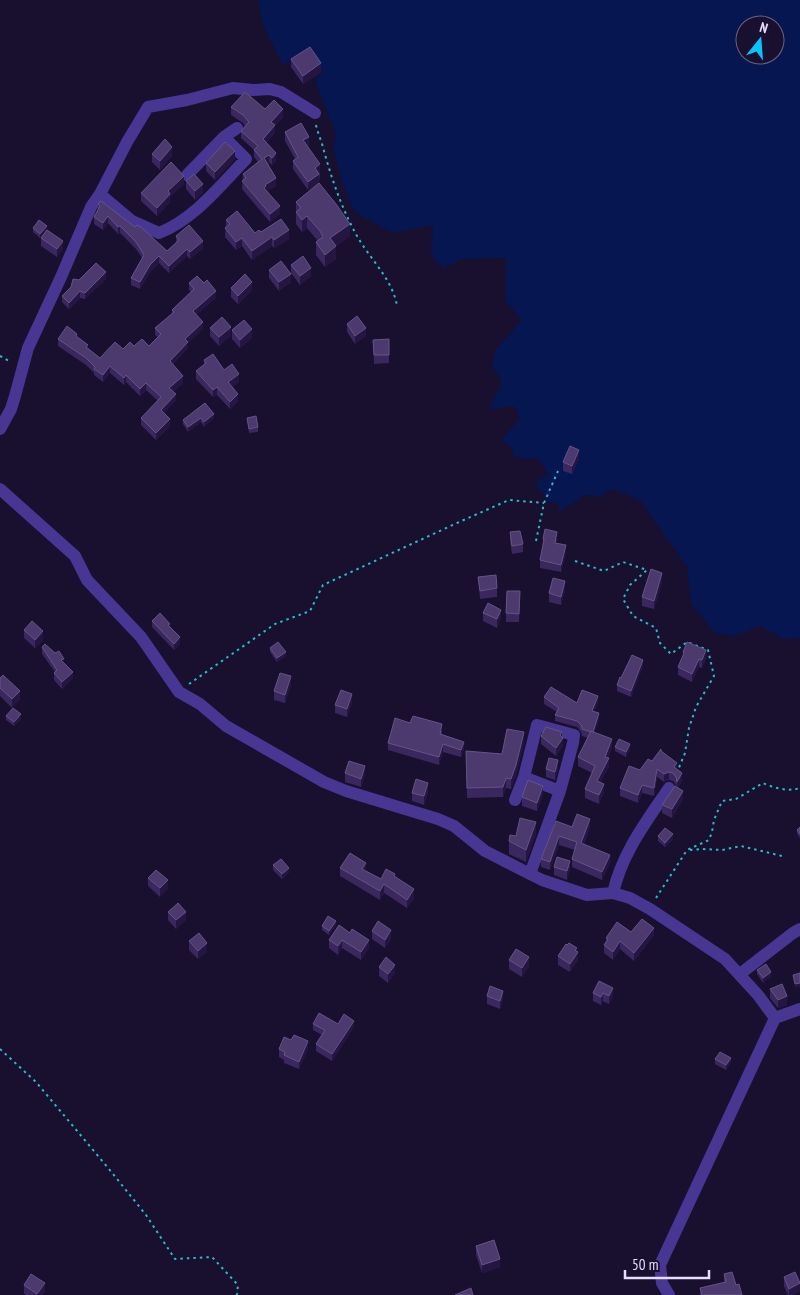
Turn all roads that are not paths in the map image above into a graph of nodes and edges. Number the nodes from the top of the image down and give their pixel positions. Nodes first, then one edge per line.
1 (315, 113) road end
2 (237, 128) dead end
3 (224, 137) junction
4 (187, 175) dead end
5 (100, 194) junction
6 (0, 429) edge
7 (0, 489) edge
8 (524, 777) junction
9 (669, 788) dead end
10 (560, 791) junction
11 (515, 800) dead end
12 (530, 874) junction
13 (613, 893) junction
14 (800, 929) edge
15 (740, 974) junction
16 (800, 1009) edge
17 (775, 1018) junction
18 (669, 1295) edge

1 - 5 street
2 - 3 street
3 - 4 street
3 - 5 street
5 - 6 street
7 - 12 street
8 - 10 street
8 - 10 street
8 - 11 street
9 - 13 street
10 - 12 street
12 - 13 street
13 - 15 street
14 - 15 street
15 - 17 street
16 - 17 street
17 - 18 street

